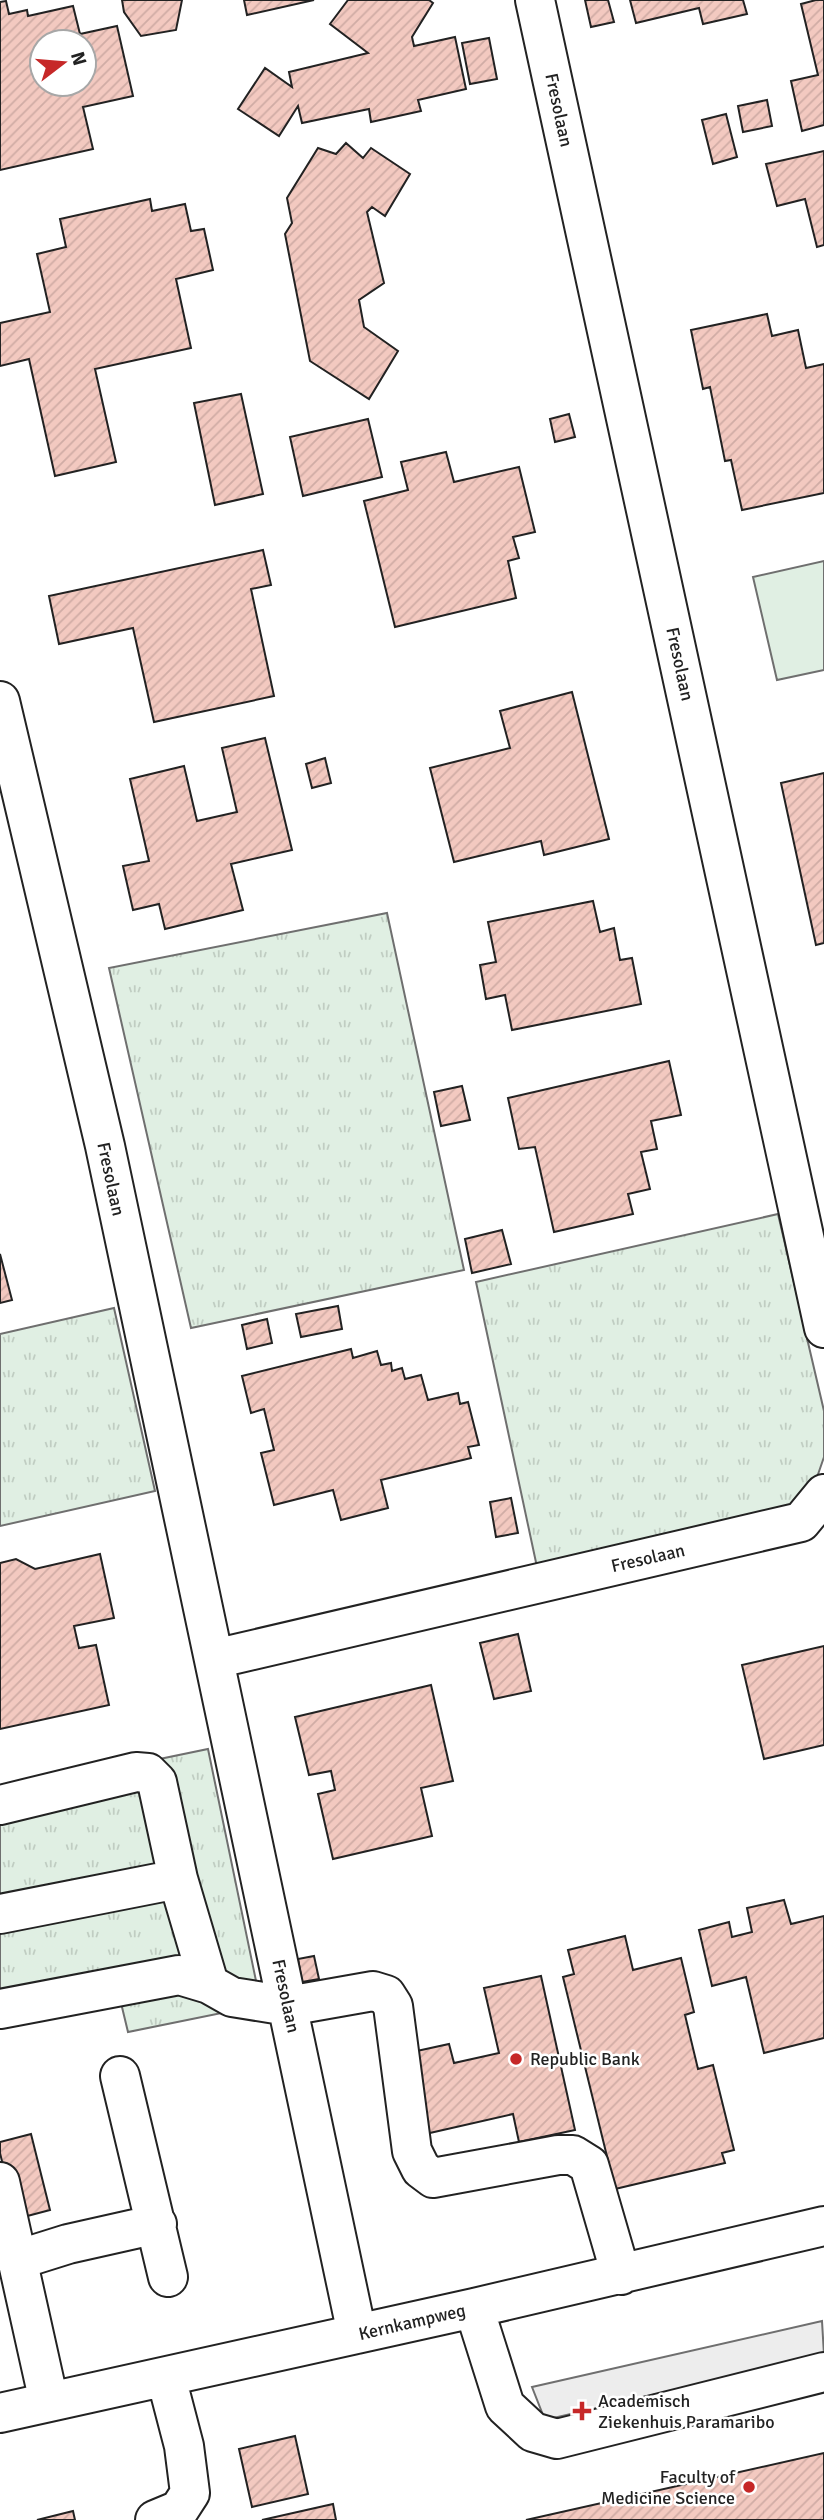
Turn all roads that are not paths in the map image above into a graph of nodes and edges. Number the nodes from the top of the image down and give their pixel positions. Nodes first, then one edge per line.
1 (535, 0) edge
2 (0, 701) edge
3 (824, 1328) edge
4 (824, 1494) edge
5 (214, 1658) junction
6 (0, 1805) edge
7 (178, 1879) junction
8 (0, 1914) edge
9 (209, 1984) junction
10 (288, 2006) junction
11 (0, 2009) edge
12 (120, 2076) dead end
13 (0, 2182) edge
14 (157, 2224) junction
15 (824, 2226) edge
16 (17, 2260) junction
17 (621, 2275) junction
18 (168, 2277) dead end
19 (474, 2308) junction
20 (357, 2334) junction
21 (824, 2372) edge
22 (166, 2376) junction
23 (16, 2405) edge
24 (155, 2520) edge

1 - 3 street, Fresolaan
2 - 5 street, Fresolaan
4 - 5 street, Fresolaan
5 - 10 street, Fresolaan
6 - 7 street
7 - 8 street
7 - 9 street
9 - 10 street
9 - 11 street
10 - 17 street
10 - 20 street, Fresolaan
12 - 14 street
13 - 16 street
14 - 16 street
14 - 18 street
15 - 17 street, Kernkampweg
16 - 23 street
17 - 19 street, Kernkampweg
19 - 20 street, Kernkampweg
19 - 21 street
20 - 22 street, Kernkampweg
22 - 23 street, Kernkampweg
22 - 24 street

